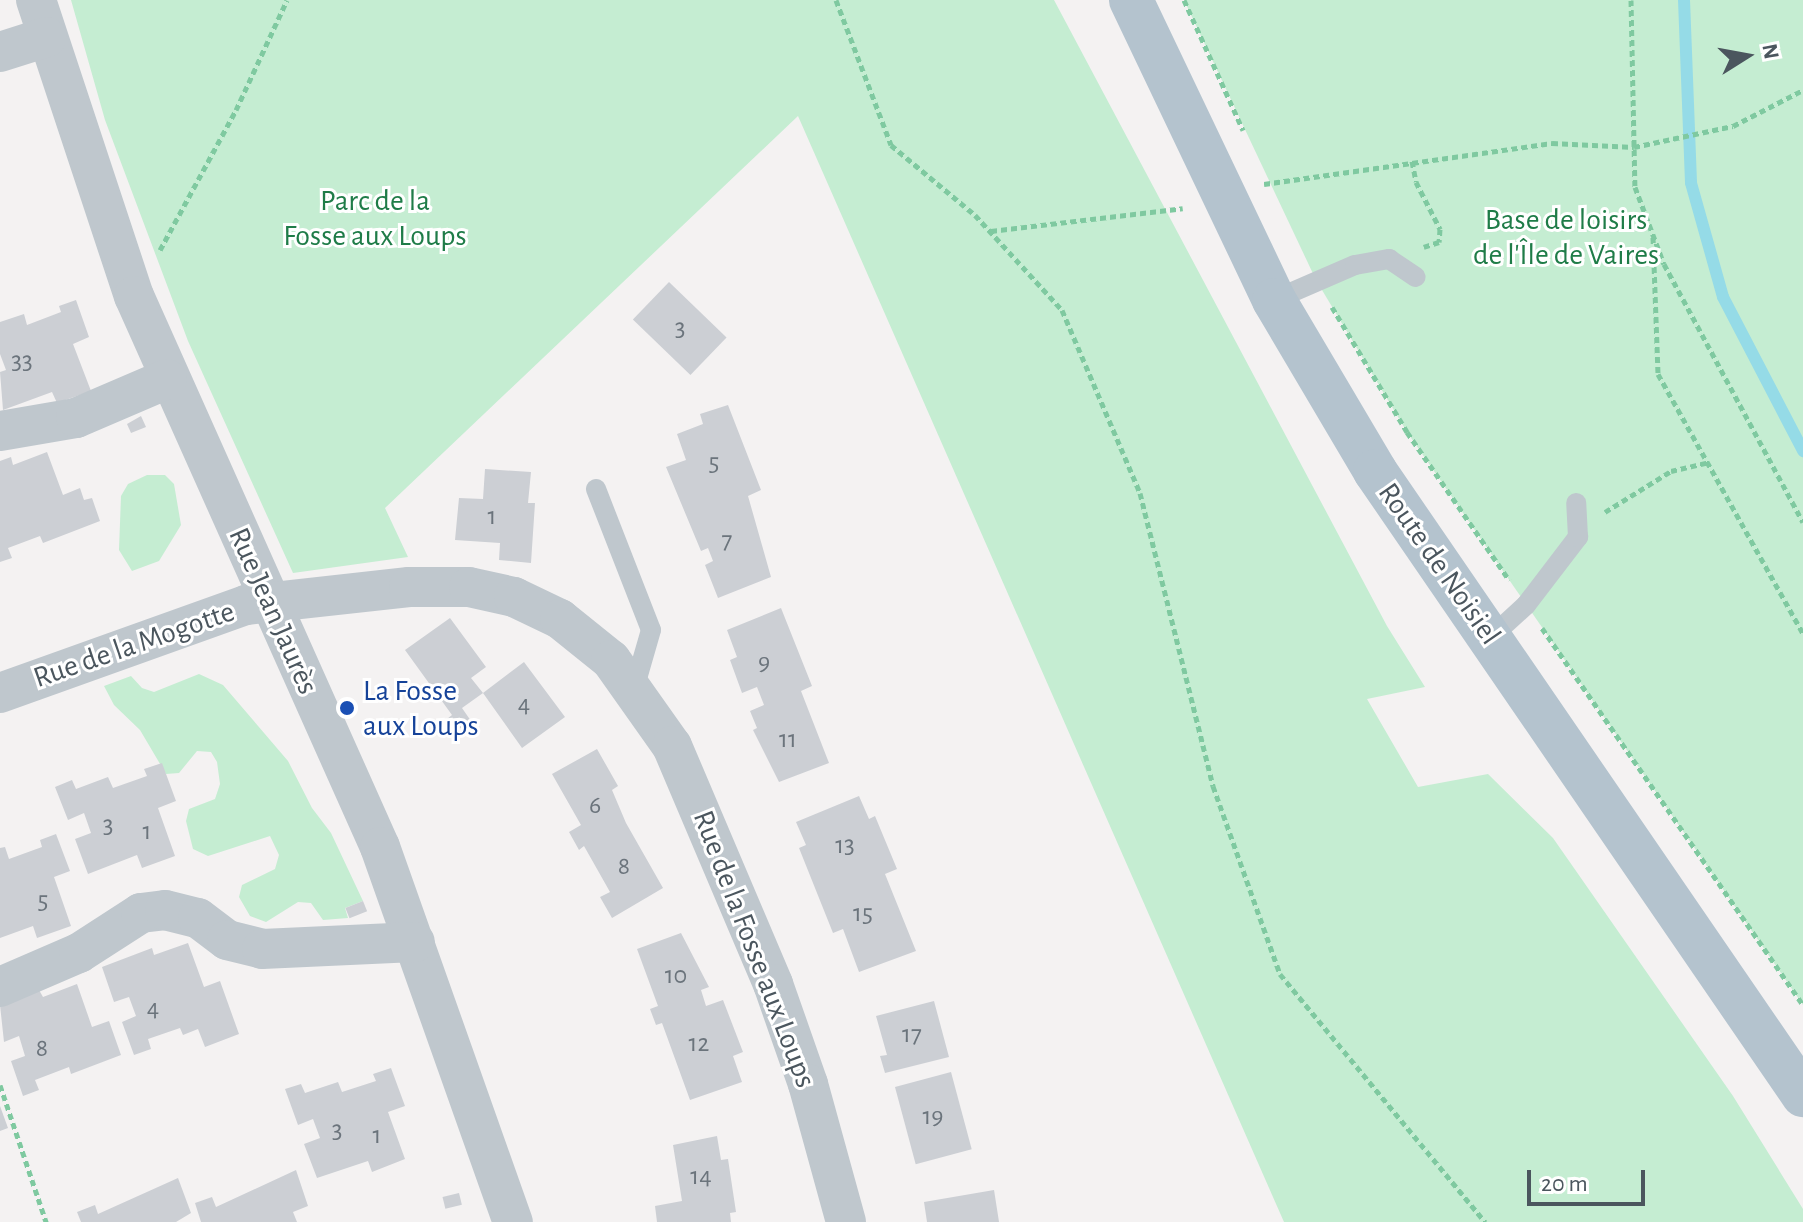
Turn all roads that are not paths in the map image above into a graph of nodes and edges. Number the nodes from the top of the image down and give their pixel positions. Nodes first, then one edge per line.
1 (1131, 0) edge
2 (42, 18) edge
3 (0, 52) edge
4 (1416, 277) dead end
5 (1274, 300) junction
6 (167, 379) junction
7 (0, 431) edge
8 (596, 489) dead end
9 (1578, 511) road end
10 (269, 603) junction
11 (1490, 638) junction
12 (634, 689) junction
13 (0, 693) edge
14 (415, 942) junction
15 (0, 987) edge
16 (1803, 1095) edge
17 (513, 1222) edge
18 (846, 1222) edge

1 - 5 main road, Route de Noisiel
2 - 3 street
2 - 6 street, Rue Jean Jaurès
4 - 5 lane
5 - 11 main road, Route de Noisiel
6 - 7 street
6 - 10 street, Rue Jean Jaurès
8 - 12 lane
9 - 11 lane
10 - 12 street, Rue de la Fosse aux Loups
10 - 13 street, Rue de la Mogotte
10 - 14 street, Rue Jean Jaurès
11 - 16 main road, Route de Noisiel
12 - 18 street, Rue de la Fosse aux Loups
14 - 15 street
14 - 17 street, Rue Jean Jaurès

